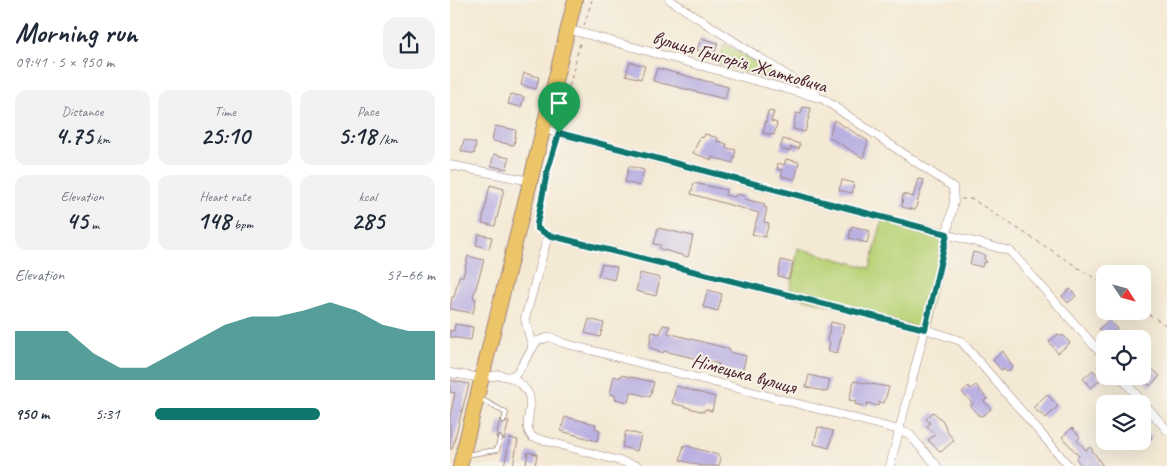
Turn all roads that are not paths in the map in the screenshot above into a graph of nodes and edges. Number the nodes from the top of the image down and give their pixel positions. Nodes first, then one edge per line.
1 (575, 0) edge
2 (670, 0) edge
3 (567, 29) junction
4 (823, 99) junction
5 (543, 129) junction
6 (450, 165) edge
7 (530, 181) junction
8 (947, 234) junction
9 (925, 329) junction
10 (532, 346) junction
11 (1096, 348) edge
12 (450, 373) edge
13 (509, 377) junction
14 (482, 378) junction
15 (1128, 385) edge
16 (478, 397) junction
17 (504, 420) dead end
18 (899, 430) junction
19 (1167, 430) edge
20 (500, 439) dead end
21 (461, 461) edge
22 (638, 466) edge
23 (890, 466) edge
24 (937, 466) edge
25 (1070, 466) edge

1 - 3 highway
2 - 4 street
3 - 4 street, вулиця Григорія Жатковича
3 - 5 highway
4 - 8 street, вулиця Григорія Жатковича
5 - 7 highway
5 - 8 street
6 - 7 street
7 - 14 highway
8 - 9 street
8 - 11 street
9 - 10 street
9 - 18 street
9 - 25 street
10 - 13 street
10 - 18 street, Німецька вулиця
12 - 14 street
13 - 14 street
13 - 22 street
14 - 16 highway
15 - 19 street
16 - 17 lane
16 - 21 highway
18 - 23 street
18 - 24 street, Німецька вулиця
20 - 21 lane

